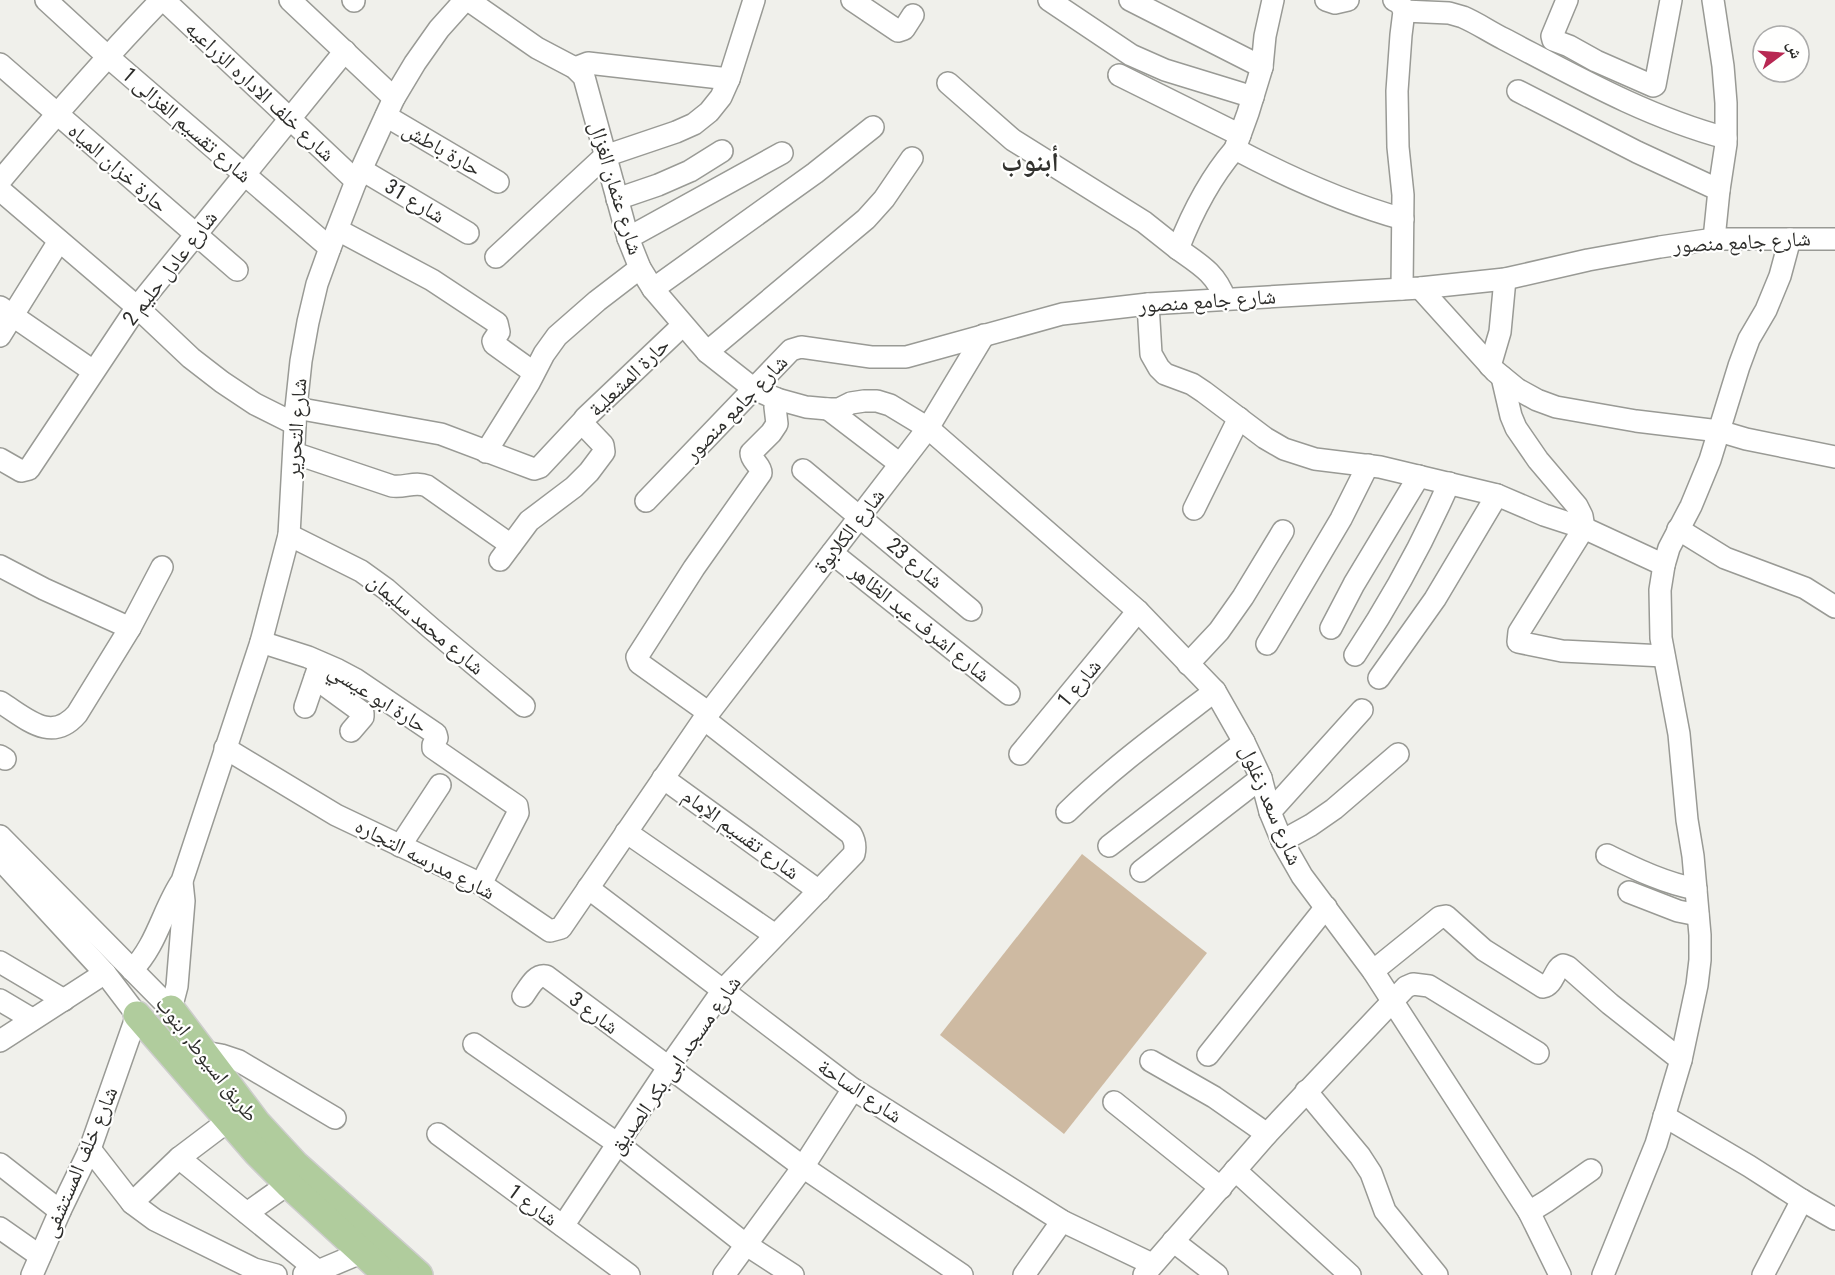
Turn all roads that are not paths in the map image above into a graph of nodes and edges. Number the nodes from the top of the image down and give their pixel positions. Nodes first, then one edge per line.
1 (46, 0) edge
2 (163, 0) edge
3 (291, 0) edge
4 (466, 0) edge
5 (754, 0) edge
6 (852, 0) edge
7 (1049, 0) edge
8 (1130, 0) edge
9 (1273, 0) edge
10 (1326, 0) edge
11 (1348, 0) edge
12 (1567, 0) edge
13 (1671, 0) edge
14 (1713, 0) edge
15 (1399, 5) edge
16 (913, 15) dead end
17 (345, 51) junction
18 (107, 56) junction
19 (0, 64) edge
20 (1262, 67) junction
21 (575, 69) junction
22 (1119, 75) dead end
23 (729, 79) junction
24 (948, 83) dead end
25 (1518, 91) dead end
26 (1253, 97) junction
27 (390, 107) junction
28 (56, 114) junction
29 (290, 119) junction
30 (873, 127) dead end
31 (1726, 138) junction
32 (1237, 142) junction
33 (722, 151) dead end
34 (782, 153) dead end
35 (604, 156) junction
36 (912, 158) dead end
37 (244, 174) junction
38 (359, 175) junction
39 (0, 181) edge
40 (498, 182) dead end
41 (0, 190) edge
42 (1719, 190) junction
43 (617, 199) junction
44 (1403, 219) junction
45 (468, 233) dead end
46 (195, 234) junction
47 (628, 238) junction
48 (1835, 238) edge
49 (334, 239) junction
50 (1714, 239) junction
51 (1790, 239) junction
52 (59, 241) junction
53 (1178, 249) junction
54 (496, 257) dead end
55 (640, 268) junction
56 (237, 270) dead end
57 (1505, 279) junction
58 (1411, 288) junction
59 (653, 289) junction
60 (1225, 299) junction
61 (1148, 304) junction
62 (137, 307) junction
63 (6, 311) edge
64 (683, 325) junction
65 (984, 335) junction
66 (0, 336) edge
67 (707, 352) junction
68 (93, 371) junction
69 (1496, 371) junction
70 (533, 372) junction
71 (754, 389) junction
72 (777, 399) junction
73 (828, 410) junction
74 (296, 416) junction
75 (1239, 418) junction
76 (583, 421) junction
77 (928, 428) junction
78 (1719, 431) junction
79 (486, 452) junction
80 (294, 453) junction
81 (1835, 456) edge
82 (0, 459) edge
83 (900, 464) junction
84 (1368, 465) junction
85 (804, 470) dead end
86 (1419, 476) junction
87 (1449, 483) junction
88 (1497, 495) junction
89 (646, 501) dead end
90 (1194, 509) dead end
91 (860, 517) junction
92 (1584, 528) junction
93 (1678, 529) junction
94 (1283, 531) dead end
95 (289, 535) junction
96 (832, 553) junction
97 (1664, 565) junction
98 (0, 566) edge
99 (162, 567) dead end
100 (1835, 607) edge
101 (971, 610) dead end
102 (1138, 611) junction
103 (130, 628) junction
104 (1331, 628) dead end
105 (261, 642) junction
106 (1267, 644) dead end
107 (1355, 655) dead end
108 (1664, 656) junction
109 (1188, 664) junction
110 (318, 670) junction
111 (1379, 678) dead end
112 (1215, 691) junction
113 (1009, 694) dead end
114 (0, 702) edge
115 (524, 706) dead end
116 (305, 707) dead end
117 (1362, 710) dead end
118 (706, 716) junction
119 (351, 732) dead end
120 (1244, 742) junction
121 (225, 748) junction
122 (1020, 754) dead end
123 (1398, 754) dead end
124 (663, 778) junction
125 (1261, 778) junction
126 (440, 785) dead end
127 (1067, 812) dead end
128 (1270, 812) junction
129 (626, 832) junction
130 (0, 836) edge
131 (1282, 841) junction
132 (400, 846) junction
133 (1109, 846) dead end
134 (1607, 855) dead end
135 (0, 859) edge
136 (1141, 871) dead end
137 (182, 880) junction
138 (481, 884) junction
139 (588, 888) junction
140 (1696, 889) junction
141 (819, 891) junction
142 (1629, 892) dead end
143 (1326, 907) junction
144 (1698, 915) junction
145 (775, 935) junction
146 (0, 962) edge
147 (132, 970) junction
148 (1372, 971) junction
149 (105, 973) junction
150 (723, 990) junction
151 (524, 996) dead end
152 (0, 1000) edge
153 (64, 1000) junction
154 (1393, 1002) junction
155 (171, 1009) junction
156 (137, 1014) junction
157 (32, 1019) junction
158 (1, 1039) edge
159 (474, 1044) dead end
160 (204, 1052) junction
161 (1538, 1053) dead end
162 (1208, 1055) dead end
163 (1681, 1059) junction
164 (1151, 1061) dead end
165 (668, 1068) junction
166 (853, 1089) junction
167 (1306, 1091) junction
168 (1114, 1102) dead end
169 (1664, 1116) junction
170 (335, 1118) dead end
171 (228, 1121) junction
172 (438, 1134) dead end
173 (1267, 1134) junction
174 (618, 1144) junction
175 (90, 1149) junction
176 (179, 1158) junction
177 (0, 1164) edge
178 (802, 1167) junction
179 (1235, 1170) junction
180 (1591, 1170) dead end
181 (288, 1184) junction
182 (1221, 1188) junction
183 (1802, 1200) junction
184 (132, 1203) junction
185 (60, 1210) junction
186 (1529, 1212) junction
187 (247, 1213) junction
188 (1833, 1214) edge
189 (1062, 1221) junction
190 (563, 1226) junction
191 (0, 1228) edge
192 (1173, 1241) junction
193 (370, 1244) junction
194 (745, 1244) junction
195 (36, 1266) edge
196 (1148, 1269) edge
197 (309, 1273) edge
198 (276, 1275) edge
199 (387, 1275) edge
200 (419, 1275) edge
201 (629, 1275) edge
202 (724, 1275) edge
203 (793, 1275) edge
204 (962, 1275) edge
205 (1024, 1275) edge
206 (1217, 1275) edge
207 (1350, 1275) edge
208 (1437, 1275) edge
209 (1560, 1275) edge
210 (1603, 1275) edge
211 (1763, 1275) edge

1 - 18 street, شارع تقسيم الغزالى 1
2 - 18 street
2 - 29 street, شارع خلف الاداره الزراعيه
3 - 17 street, حارة باطش
4 - 21 street
4 - 27 street, شارع التحرير
5 - 23 street
6 - 16 street
7 - 26 street
8 - 20 street
9 - 20 street
10 - 11 street
12 - 13 street
14 - 31 street
15 - 31 street
15 - 44 street
17 - 27 street, حارة باطش
17 - 29 street, شارع عادل حليم 2
18 - 28 street
18 - 37 street, شارع تقسيم الغزالى 1
19 - 28 street, حارة خزان المياه
20 - 26 street
21 - 23 street
21 - 35 street, شارع عثمان الغزال
22 - 32 street
23 - 35 street
24 - 53 street
25 - 42 street
26 - 32 street
27 - 38 street, شارع التحرير
27 - 40 street, حارة باطش
28 - 39 street
28 - 46 street, حارة خزان المياه
29 - 37 street, شارع عادل حليم 2
29 - 38 street, شارع خلف الاداره الزراعيه
30 - 59 street
31 - 42 street
32 - 44 street
32 - 53 street
33 - 43 street
34 - 47 street
35 - 43 street, شارع عثمان الغزال
35 - 54 street
36 - 67 street
37 - 46 street, شارع عادل حليم 2
37 - 49 street, شارع تقسيم الغزالى 1
38 - 45 street, شارع 31
38 - 49 street, شارع التحرير
41 - 52 street
42 - 50 street
43 - 47 street, شارع عثمان الغزال
44 - 58 street
46 - 56 street, حارة خزان المياه
46 - 62 street, شارع عادل حليم 2
47 - 55 street, شارع عثمان الغزال
48 - 51 street, شارع جامع منصور
49 - 70 street, شارع تقسيم الغزالى 1
49 - 74 street, شارع التحرير
50 - 51 street, شارع جامع منصور
50 - 57 street, شارع جامع منصور
51 - 78 street
52 - 62 street
52 - 63 street
53 - 60 street
55 - 59 street, شارع عثمان الغزال
55 - 70 street
57 - 58 street, شارع جامع منصور
57 - 69 street
58 - 60 street, شارع جامع منصور
58 - 69 street
59 - 64 street, شارع عثمان الغزال
60 - 61 street, شارع جامع منصور
61 - 65 street, شارع جامع منصور
61 - 75 street
62 - 68 street, شارع عادل حليم 2
62 - 74 street
63 - 66 street
63 - 68 street
64 - 67 street, شارع عثمان الغزال
64 - 76 street, حارة المشعلية
65 - 71 street, شارع جامع منصور
65 - 77 street, شارع الكلابوة
67 - 71 street, شارع عثمان الغزال
68 - 82 street, شارع عادل حليم 2
69 - 78 street
69 - 92 street
70 - 79 street
71 - 72 street, شارع عثمان الغزال
71 - 89 street, شارع جامع منصور
72 - 73 street, شارع عثمان الغزال
72 - 118 street
73 - 77 street, شارع عثمان الغزال
73 - 83 street
74 - 79 street
74 - 80 street, شارع التحرير
75 - 84 street
75 - 90 street
76 - 79 street
76 - 80 street, حارة المشعلية
77 - 83 street, شارع الكلابوة
77 - 102 street, شارع سعد زغلول
78 - 81 street
78 - 93 street
80 - 95 street, شارع التحرير
83 - 91 street, شارع الكلابوة
84 - 86 street
84 - 106 street
85 - 91 street, شارع 23
86 - 87 street
86 - 104 street
87 - 88 street
87 - 107 street
88 - 92 street
88 - 111 street
91 - 96 street, شارع الكلابوة
91 - 101 street, شارع 23
92 - 97 street
92 - 108 street
93 - 97 street
93 - 100 street
94 - 109 street
95 - 105 street, شارع التحرير
95 - 115 street, شارع محمد سليمان
96 - 113 street, شارع اشرف عبد الظاهر
96 - 118 street, شارع الكلابوة
97 - 108 street
98 - 103 street
99 - 103 street
102 - 109 street, شارع سعد زغلول
102 - 122 street, شارع 1
103 - 114 street
105 - 110 street, حارة ابو عيسي
105 - 121 street, شارع التحرير
108 - 140 street
109 - 112 street, شارع سعد زغلول
110 - 116 street
110 - 119 street
110 - 138 street, حارة ابو عيسي
112 - 120 street, شارع سعد زغلول
112 - 127 street
117 - 128 street
118 - 124 street, شارع مدرسه التجاره
118 - 141 street, شارع مسجد ابى بكر الصديق
120 - 125 street, شارع سعد زغلول
120 - 133 street
121 - 132 street, شارع مدرسه التجاره
121 - 137 street, شارع التحرير
123 - 131 street
124 - 129 street, شارع مدرسه التجاره
124 - 141 street, شارع تقسيم الإمام
125 - 128 street, شارع سعد زغلول
125 - 136 street
126 - 132 street
128 - 131 street, شارع سعد زغلول
129 - 139 street, شارع مدرسه التجاره
129 - 145 street
130 - 147 street, طريق اسيوط, ابنوب
131 - 143 street, شارع سعد زغلول
132 - 138 street, شارع مدرسه التجاره
134 - 140 street
135 - 149 street, طريق اسيوط, ابنوب
137 - 147 street, شارع التحرير
137 - 155 street, شارع التحرير
138 - 139 street, شارع مدرسه التجاره
139 - 150 street, شارع الساحة
140 - 144 street
141 - 145 street, شارع مسجد ابى بكر الصديق
142 - 144 street
143 - 148 street, شارع سعد زغلول
143 - 162 street
144 - 163 street
145 - 150 street, شارع مسجد ابى بكر الصديق
146 - 153 street
147 - 155 street, طريق اسيوط, ابنوب
148 - 154 street, شارع سعد زغلول
148 - 163 street
149 - 153 street
149 - 156 street, طريق اسيوط, ابنوب
150 - 165 street, شارع مسجد ابى بكر الصديق
150 - 166 street, شارع الساحة
151 - 165 street, شارع 3
152 - 157 street
153 - 157 street
154 - 161 street
154 - 167 street
154 - 186 street, شارع سعد زغلول
155 - 160 main road, طريق اسيوط, ابنوب
156 - 171 main road, طريق اسيوط, ابنوب
156 - 175 street, شارع خلف المستشفى
157 - 158 street
159 - 174 street
160 - 170 street
160 - 193 main road, طريق اسيوط, ابنوب
163 - 169 street
164 - 173 street
165 - 174 street, شارع مسجد ابى بكر الصديق
165 - 178 street, شارع 3
166 - 178 street
166 - 189 street, شارع الساحة
167 - 173 street
167 - 208 street
168 - 182 street
169 - 183 street
169 - 210 street
171 - 176 street
171 - 181 main road, طريق اسيوط, ابنوب
172 - 190 street, شارع 1
173 - 179 street
174 - 190 street, شارع مسجد ابى بكر الصديق
174 - 194 street
175 - 184 street
175 - 185 street, شارع خلف المستشفى
176 - 184 street
176 - 187 street
177 - 185 street
178 - 194 street
178 - 204 street, شارع 3
179 - 182 street
179 - 207 street
180 - 186 street
181 - 187 street
181 - 193 main road, طريق اسيوط, ابنوب
182 - 192 street
183 - 188 street
183 - 211 street
184 - 198 street
185 - 195 street, شارع خلف المستشفى
186 - 209 street, شارع سعد زغلول
187 - 197 street
189 - 196 street, شارع الساحة
189 - 205 street
190 - 201 street, شارع 1
191 - 195 street
192 - 196 street
192 - 206 street
193 - 197 street
193 - 199 main road, طريق اسيوط, ابنوب
193 - 200 main road, طريق اسيوط, ابنوب
194 - 202 street
194 - 203 street

